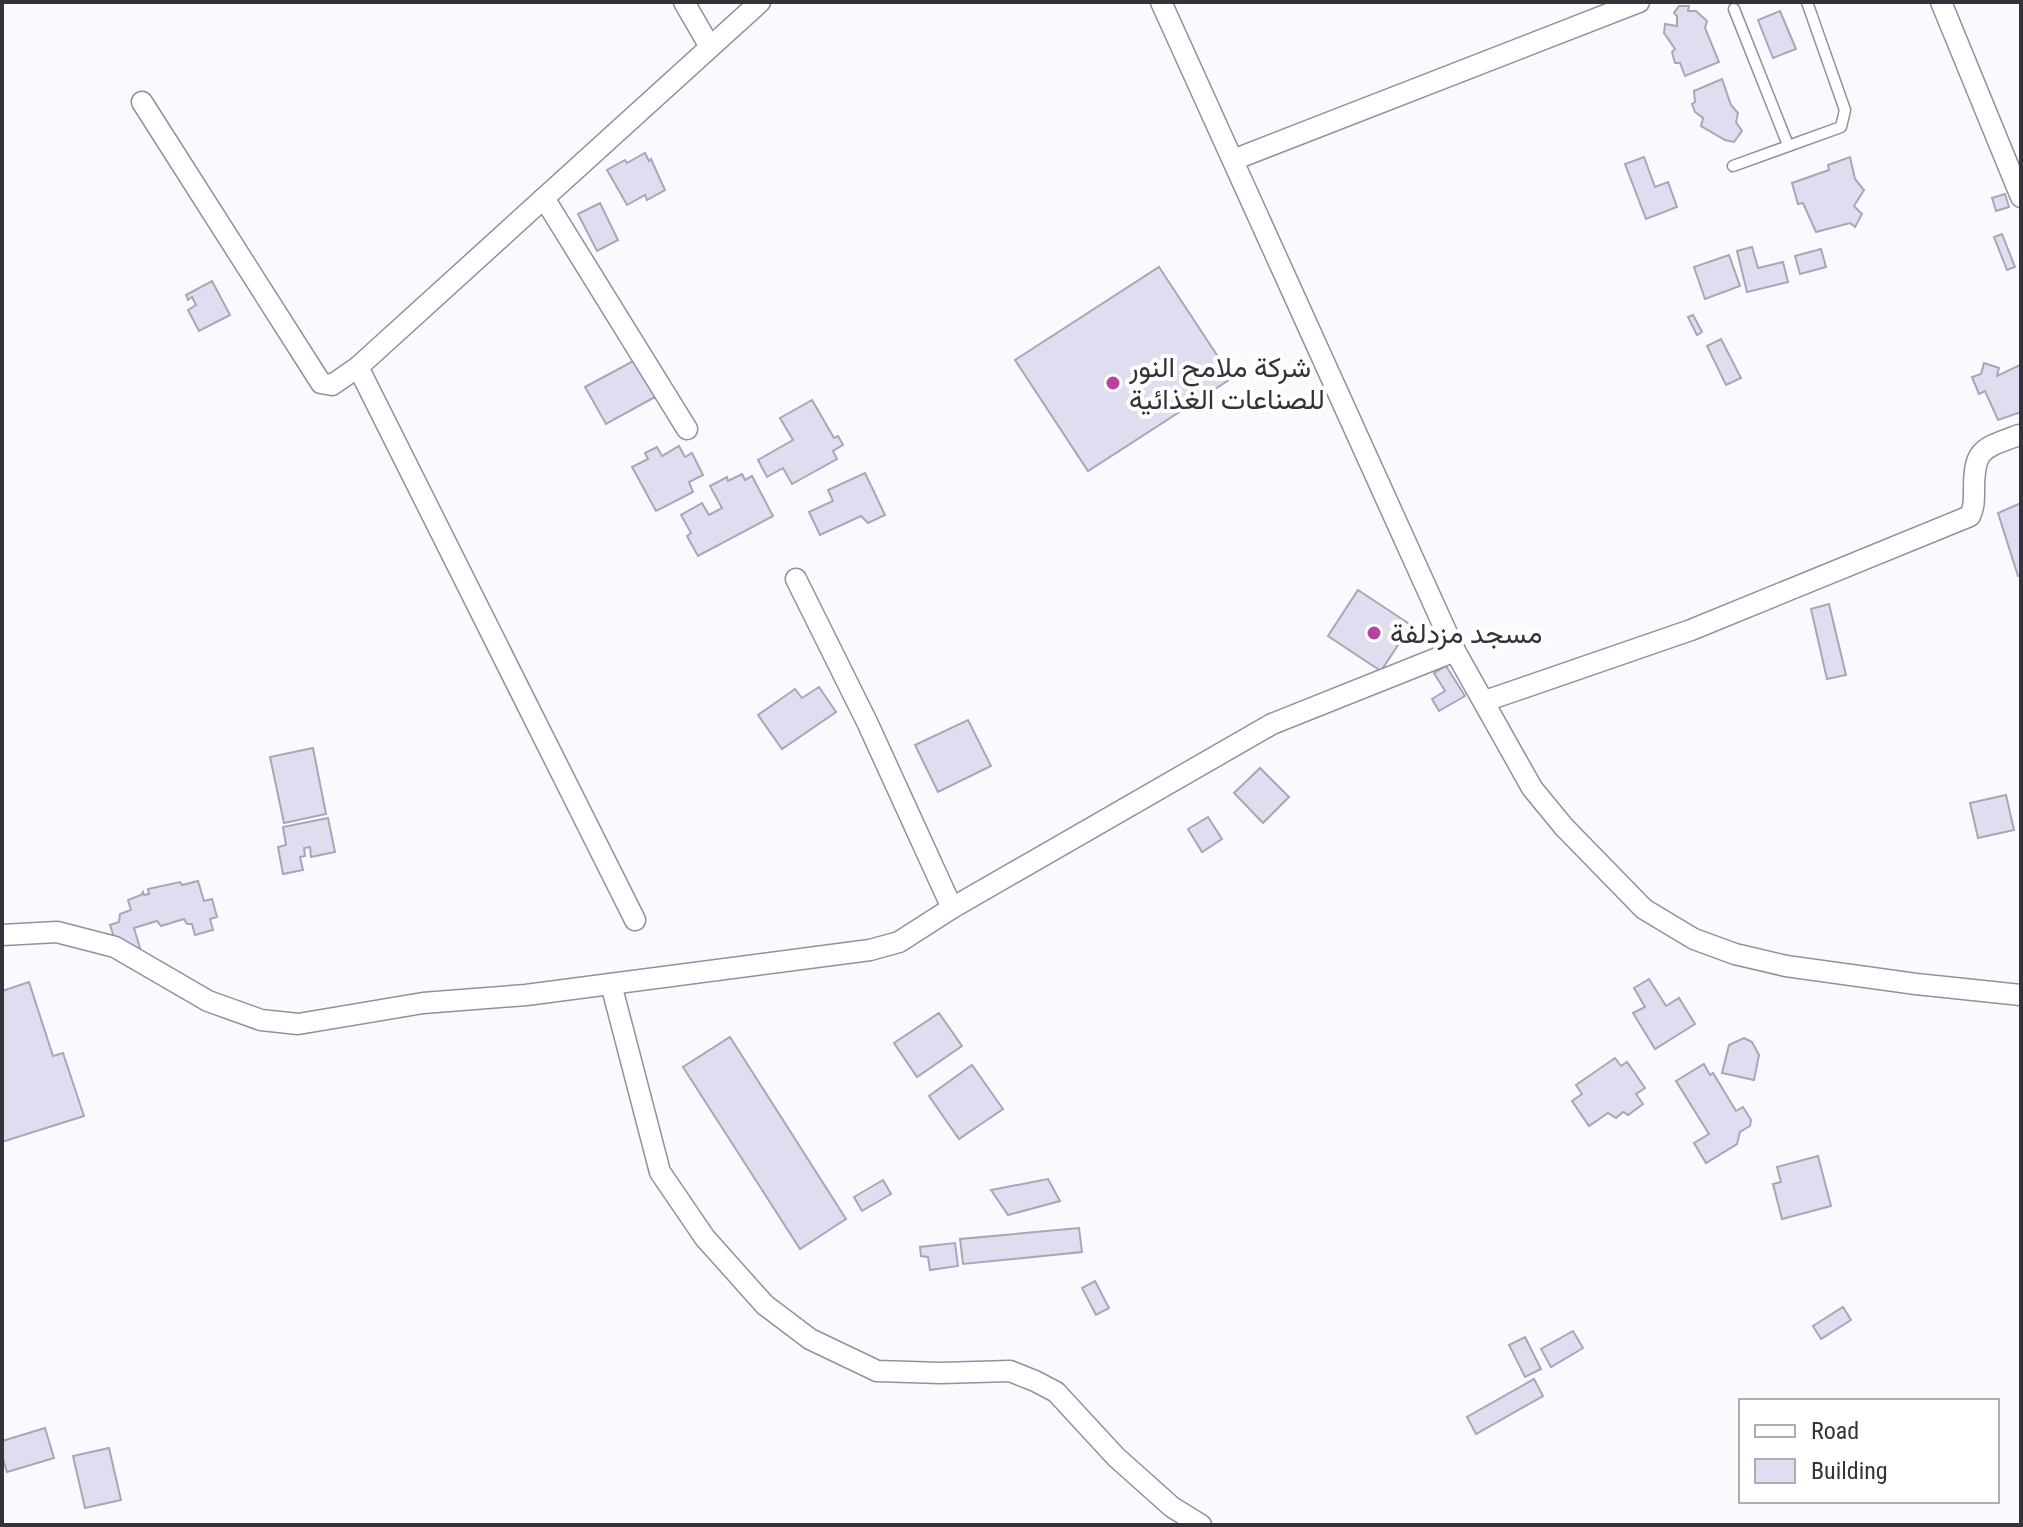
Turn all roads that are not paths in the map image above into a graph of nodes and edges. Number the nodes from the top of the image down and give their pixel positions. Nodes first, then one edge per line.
1 (684, 2) edge
2 (760, 2) edge
3 (1161, 2) edge
4 (1639, 2) edge
5 (1807, 2) edge
6 (1941, 2) edge
7 (1734, 9) dead end
8 (710, 47) junction
9 (142, 102) dead end
10 (1788, 145) junction
11 (1233, 160) junction
12 (1733, 166) dead end
13 (2021, 197) edge
14 (544, 198) junction
15 (358, 367) junction
16 (687, 429) dead end
17 (2019, 435) dead end
18 (796, 579) dead end
19 (1455, 651) junction
20 (1485, 701) junction
21 (952, 908) junction
22 (635, 920) dead end
23 (2, 935) edge
24 (611, 984) junction
25 (2021, 995) edge
26 (1201, 1525) edge

1 - 8 street
2 - 8 street
3 - 11 street
4 - 11 street
5 - 10 lane
6 - 13 street
7 - 10 lane
8 - 14 street
9 - 15 street
10 - 12 lane
11 - 19 street
14 - 15 street
14 - 16 street
15 - 22 street
17 - 20 street
18 - 21 street
19 - 20 street
19 - 21 street
20 - 25 street
21 - 24 street
23 - 24 street
24 - 26 street

